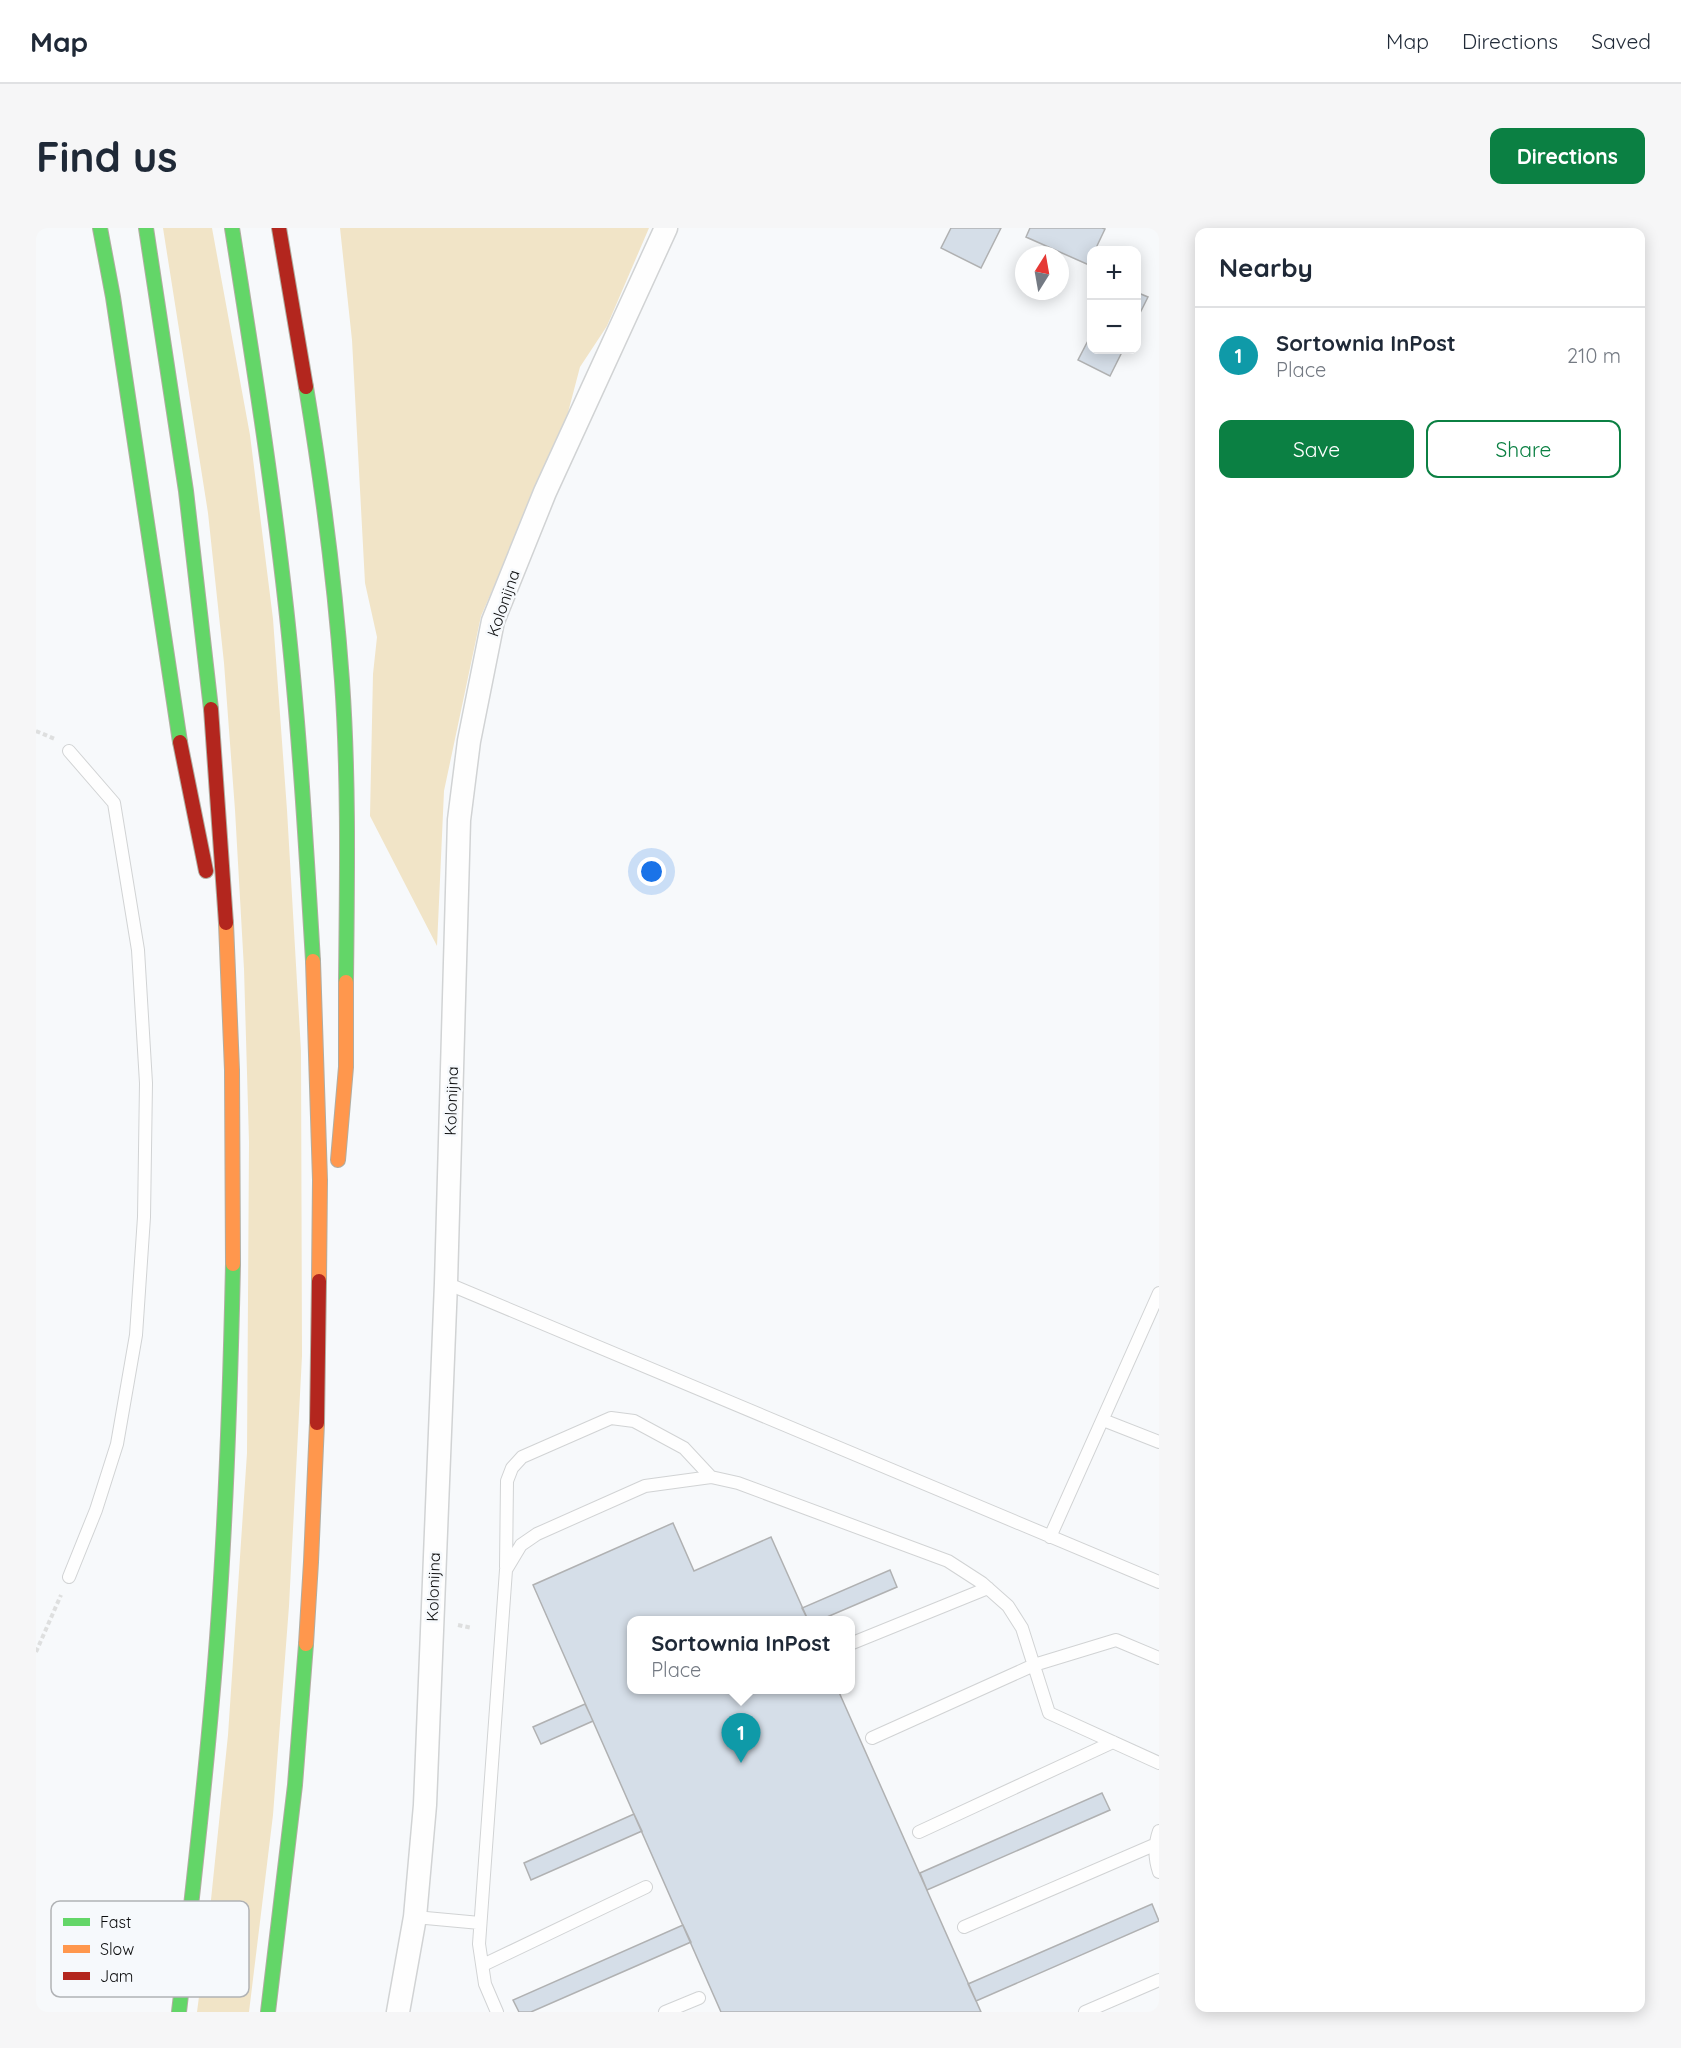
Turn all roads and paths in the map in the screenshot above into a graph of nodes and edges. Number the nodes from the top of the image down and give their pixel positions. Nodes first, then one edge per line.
1 (100, 228) edge
2 (146, 228) edge
3 (232, 228) edge
4 (279, 228) edge
5 (286, 228) edge
6 (666, 228) edge
7 (290, 287) junction
8 (69, 751) dead end
9 (227, 967) junction
10 (336, 1173) dead end
11 (333, 1209) dead end
12 (446, 1283) junction
13 (1159, 1293) edge
14 (318, 1374) junction
15 (1103, 1420) junction
16 (1159, 1442) edge
17 (711, 1477) junction
18 (1050, 1538) junction
19 (506, 1570) junction
20 (69, 1577) joint
21 (1159, 1582) edge
22 (988, 1588) junction
23 (855, 1642) edge
24 (36, 1652) edge
25 (1159, 1658) edge
26 (1034, 1665) junction
27 (872, 1738) dead end
28 (1113, 1742) junction
29 (1159, 1763) edge
30 (1159, 1831) edge
31 (919, 1832) dead end
32 (1154, 1845) junction
33 (1159, 1872) edge
34 (646, 1887) dead end
35 (191, 1901) edge
36 (415, 1917) junction
37 (480, 1923) junction
38 (964, 1927) dead end
39 (483, 1965) junction
40 (1159, 1980) edge
41 (181, 1997) edge
42 (699, 1998) dead end
43 (179, 2012) edge
44 (268, 2012) edge
45 (398, 2012) edge
46 (496, 2012) edge
47 (665, 2012) edge
48 (1085, 2012) edge

1 - 9 highway
2 - 9 highway
3 - 14 highway
4 - 7 highway
5 - 7 highway
6 - 12 street, Kolonijna
7 - 10 highway
8 - 20 lane
9 - 35 highway
11 - 14 highway
12 - 18 lane
12 - 36 street, Kolonijna
13 - 15 lane
14 - 44 highway
15 - 16 lane
15 - 18 lane
17 - 19 lane
17 - 19 lane
17 - 22 lane
18 - 21 lane
19 - 37 lane
20 - 24 path
22 - 23 lane
22 - 26 lane
25 - 26 lane
26 - 27 lane
26 - 28 lane
28 - 29 lane
28 - 31 lane
30 - 32 lane
32 - 33 lane
32 - 38 lane
34 - 39 lane
36 - 37 lane
36 - 45 street, Kolonijna
37 - 39 lane
39 - 46 lane
40 - 48 lane
41 - 43 highway
42 - 47 lane

